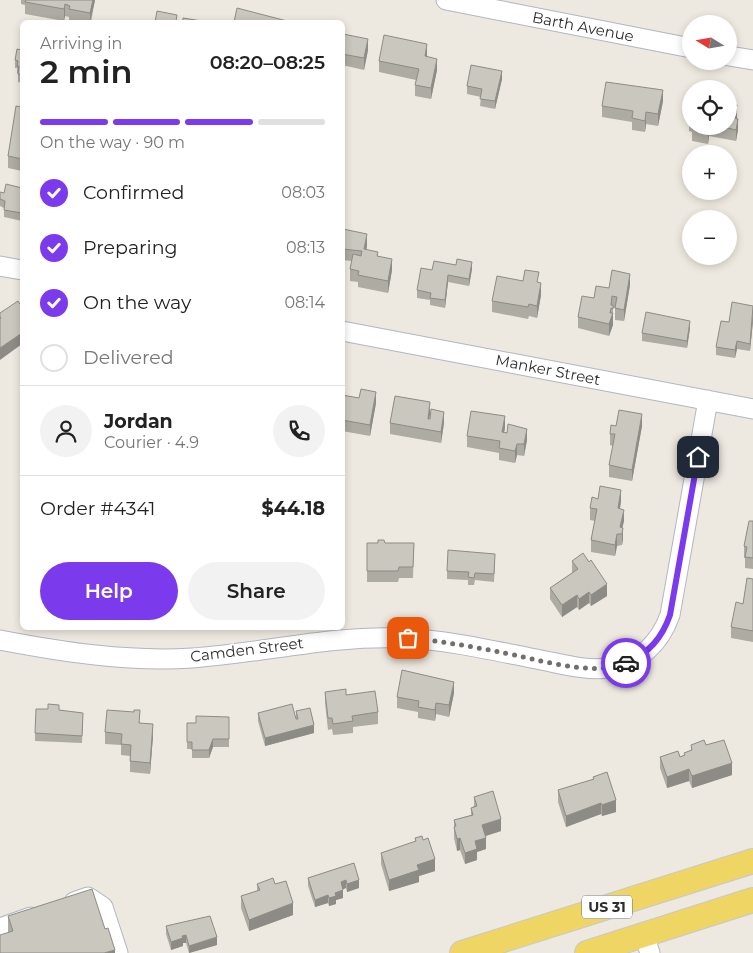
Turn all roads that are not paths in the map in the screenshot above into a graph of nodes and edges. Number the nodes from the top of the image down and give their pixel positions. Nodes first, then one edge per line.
1 (446, 0) edge
2 (682, 46) edge
3 (738, 58) edge
4 (753, 60) edge
5 (0, 266) edge
6 (20, 270) edge
7 (345, 332) edge
8 (708, 400) junction
9 (753, 409) edge
10 (0, 640) edge
11 (753, 861) edge
12 (753, 900) edge
13 (0, 928) edge
14 (647, 944) edge
15 (118, 953) edge
16 (462, 953) edge
17 (587, 953) edge

1 - 2 street, Barth Avenue
3 - 4 street
5 - 6 street
7 - 8 street, Manker Street
8 - 9 street, Manker Street
8 - 10 street, Camden Street
11 - 16 main road, US 31
12 - 14 main road, US 31
13 - 15 street
14 - 17 main road, US 31

